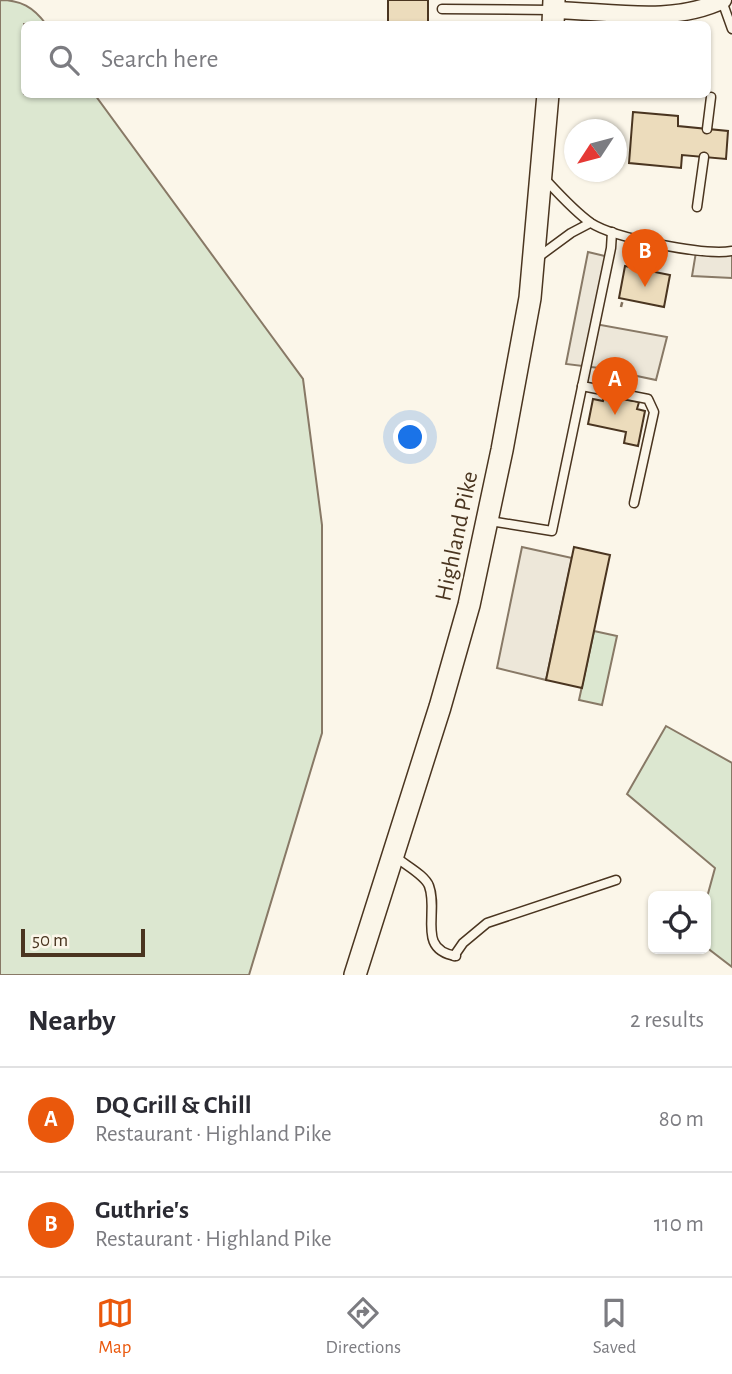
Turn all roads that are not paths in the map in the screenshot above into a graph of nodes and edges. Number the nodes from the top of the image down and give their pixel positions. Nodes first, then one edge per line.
1 (722, 1) edge
2 (442, 9) dead end
3 (554, 11) edge
4 (732, 29) edge
5 (548, 98) edge
6 (711, 98) edge
7 (707, 129) dead end
8 (704, 157) dead end
9 (542, 175) junction
10 (697, 207) dead end
11 (590, 223) junction
12 (612, 232) junction
13 (732, 251) edge
14 (534, 259) junction
15 (582, 386) junction
16 (634, 503) dead end
17 (487, 521) junction
18 (393, 855) junction
19 (616, 880) dead end
20 (355, 975) edge

1 - 3 street
1 - 4 lane
2 - 3 lane
5 - 9 main road, Highland Pike
6 - 7 lane
8 - 10 lane
9 - 11 lane
9 - 14 main road, Highland Pike
11 - 12 lane
11 - 14 lane
12 - 13 lane
12 - 15 lane
14 - 17 main road, Highland Pike
15 - 16 lane
15 - 17 lane
17 - 18 main road, Highland Pike
18 - 19 lane
18 - 20 main road, Highland Pike

